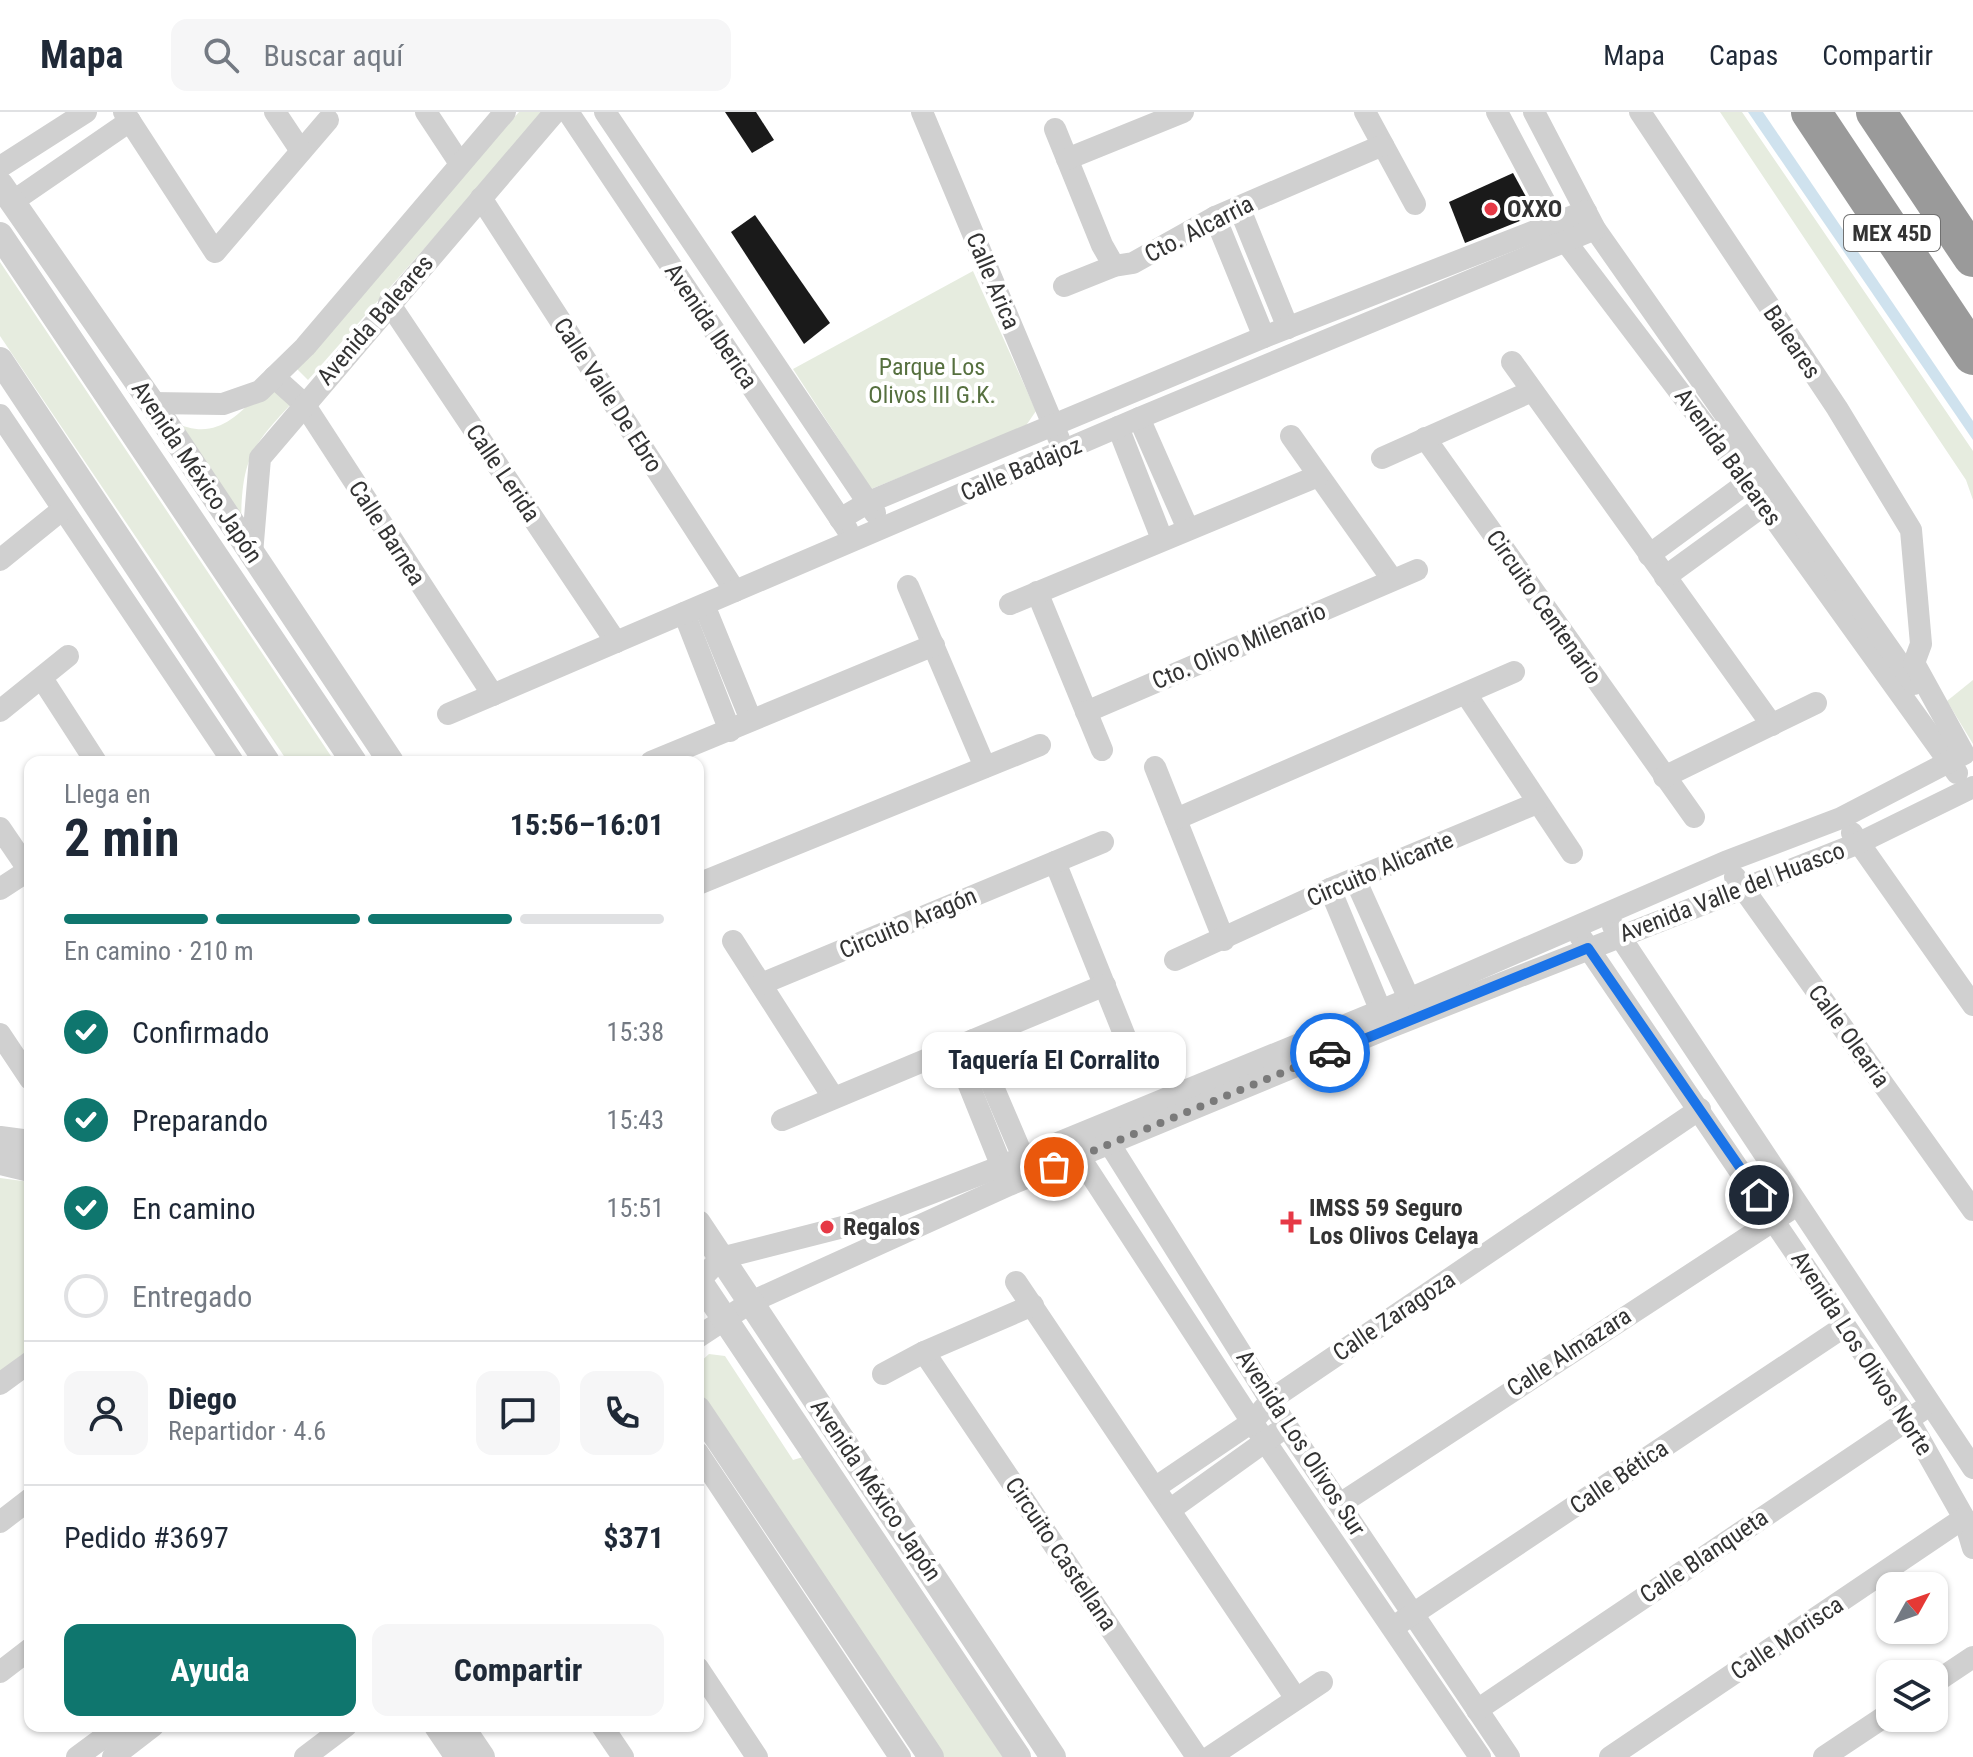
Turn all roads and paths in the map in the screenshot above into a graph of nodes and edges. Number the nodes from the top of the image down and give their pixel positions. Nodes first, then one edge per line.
1 (86, 112) edge
2 (275, 112) edge
3 (426, 112) edge
4 (505, 112) edge
5 (555, 112) edge
6 (568, 112) edge
7 (605, 112) edge
8 (922, 112) edge
9 (1183, 112) edge
10 (1365, 112) edge
11 (1497, 112) edge
12 (1534, 112) edge
13 (1640, 112) edge
14 (1811, 112) edge
15 (1876, 112) edge
16 (127, 116) edge
17 (328, 120) dead end
18 (1055, 129) dead end
19 (1383, 145) junction
20 (301, 151) junction
21 (1067, 159) junction
22 (459, 162) junction
23 (0, 167) edge
24 (6, 193) edge
25 (481, 198) junction
26 (1415, 204) dead end
27 (1239, 207) junction
28 (1215, 217) junction
29 (1590, 220) junction
30 (1561, 232) junction
31 (0, 235) edge
32 (1973, 257) edge
33 (1114, 266) junction
34 (1436, 270) junction
35 (1064, 286) dead end
36 (1445, 292) junction
37 (389, 303) junction
38 (736, 306) junction
39 (709, 323) junction
40 (1288, 328) junction
41 (1264, 337) junction
42 (1973, 355) edge
43 (0, 360) edge
44 (1512, 362) dead end
45 (274, 377) junction
46 (1532, 391) junction
47 (152, 403) junction
48 (304, 404) junction
49 (0, 415) edge
50 (1139, 418) junction
51 (1054, 427) junction
52 (1118, 427) junction
53 (1291, 436) dead end
54 (1425, 438) junction
55 (1063, 451) junction
56 (1382, 458) dead end
57 (1318, 476) junction
58 (1748, 482) junction
59 (869, 502) junction
60 (1764, 505) junction
61 (63, 509) junction
62 (840, 519) junction
63 (883, 528) junction
64 (1188, 529) junction
65 (1162, 539) junction
66 (854, 540) junction
67 (252, 554) junction
68 (1649, 555) junction
69 (0, 560) edge
70 (1417, 570) dead end
71 (1665, 577) junction
72 (1392, 579) junction
73 (908, 586) dead end
74 (735, 591) junction
75 (1037, 592) junction
76 (1010, 604) dead end
77 (694, 609) junction
78 (616, 642) junction
79 (934, 645) junction
80 (68, 656) dead end
81 (1514, 672) dead end
82 (43, 680) junction
83 (1466, 694) junction
84 (493, 695) junction
85 (1816, 703) dead end
86 (0, 711) edge
87 (1086, 712) junction
88 (448, 714) dead end
89 (751, 720) junction
90 (1772, 725) junction
91 (730, 731) junction
92 (1040, 745) dead end
93 (1102, 750) dead end
94 (92, 756) edge
95 (229, 756) edge
96 (263, 756) edge
97 (350, 756) edge
98 (387, 756) edge
99 (666, 756) edge
100 (1962, 761) edge
101 (985, 767) junction
102 (1155, 767) dead end
103 (1664, 777) junction
104 (1972, 790) edge
105 (1537, 803) junction
106 (1694, 817) dead end
107 (1841, 818) junction
108 (1176, 819) junction
109 (0, 828) edge
110 (1103, 842) dead end
111 (1859, 843) junction
112 (6, 852) edge
113 (1572, 853) dead end
114 (1055, 862) junction
115 (1725, 862) junction
116 (24, 867) edge
117 (24, 874) edge
118 (1355, 879) junction
119 (704, 882) edge
120 (1741, 887) junction
121 (0, 889) edge
122 (1330, 889) junction
123 (1606, 915) junction
124 (1575, 928) junction
125 (1619, 936) junction
126 (1224, 940) junction
127 (733, 941) dead end
128 (1588, 948) junction
129 (1175, 960) dead end
130 (761, 984) junction
131 (1105, 985) junction
132 (1973, 1005) edge
133 (1413, 1008) junction
134 (1384, 1018) junction
135 (0, 1034) edge
136 (1126, 1039) dead end
137 (963, 1044) junction
138 (24, 1070) edge
139 (833, 1097) junction
140 (1700, 1109) junction
141 (782, 1120) dead end
142 (1104, 1136) junction
143 (0, 1139) edge
144 (24, 1142) edge
145 (1073, 1148) junction
146 (0, 1162) edge
147 (1027, 1167) junction
148 (24, 1168) edge
149 (1006, 1175) junction
150 (1800, 1206) junction
151 (1973, 1210) edge
152 (1774, 1217) junction
153 (704, 1232) edge
154 (721, 1258) junction
155 (704, 1274) edge
156 (1016, 1282) dead end
157 (704, 1289) edge
158 (751, 1302) junction
159 (1033, 1305) junction
160 (724, 1318) junction
161 (1845, 1326) junction
162 (704, 1333) edge
163 (924, 1352) junction
164 (24, 1366) edge
165 (883, 1374) dead end
166 (0, 1384) edge
167 (1272, 1399) junction
168 (1932, 1405) junction
169 (1907, 1417) junction
170 (704, 1418) edge
171 (1252, 1422) junction
172 (1286, 1425) junction
173 (1266, 1442) junction
174 (704, 1462) edge
175 (1973, 1468) edge
176 (1156, 1487) junction
177 (24, 1504) edge
178 (1340, 1504) junction
179 (1171, 1509) junction
180 (1964, 1518) junction
181 (0, 1522) edge
182 (1973, 1548) edge
183 (1412, 1614) junction
184 (1393, 1627) junction
185 (24, 1654) edge
186 (1973, 1657) edge
187 (0, 1672) edge
188 (1948, 1674) edge
189 (704, 1677) edge
190 (1322, 1682) dead end
191 (1295, 1697) junction
192 (1477, 1710) junction
193 (1876, 1722) edge
194 (111, 1732) edge
195 (145, 1732) edge
196 (338, 1732) edge
197 (441, 1732) edge
198 (465, 1732) edge
199 (606, 1732) edge
200 (77, 1757) edge
201 (113, 1757) edge
202 (305, 1757) edge
203 (458, 1757) edge
204 (482, 1757) edge
205 (623, 1757) edge
206 (757, 1757) edge
207 (900, 1757) edge
208 (931, 1757) edge
209 (1018, 1757) edge
210 (1053, 1757) edge
211 (1197, 1757) edge
212 (1210, 1757) edge
213 (1480, 1757) edge
214 (1509, 1757) edge
215 (1610, 1757) edge
216 (1824, 1757) edge

1 - 23 street
2 - 20 street
3 - 22 street
4 - 22 street, Avenida Baleares
5 - 25 street, Avenida Baleares
6 - 39 street, Avenida Iberica
7 - 38 street, Avenida Iberica
8 - 51 street, Calle Arica
9 - 21 street
10 - 19 street
11 - 30 street, Avenida Baleares
12 - 29 street, Avenida Baleares
13 - 100 street, Baleares
14 - 42 highway, MEX 45D
15 - 32 highway, MEX 45D
16 - 20 street
16 - 24 street
17 - 20 street
18 - 21 street, Cto. Alcarria
19 - 26 street
19 - 27 street, Cto. Alcarria
21 - 33 street, Cto. Alcarria
22 - 45 street, Avenida Baleares
24 - 47 street, Avenida México Japón
25 - 37 street, Avenida Baleares
25 - 74 street, Calle Valle De Ebro
27 - 28 street, Cto. Alcarria
27 - 40 street
28 - 33 street, Cto. Alcarria
28 - 41 street
29 - 30 street, Calle Badajoz
29 - 100 street, Avenida Baleares
30 - 34 street, Calle Badajoz
30 - 36 street, Calle Badajoz
30 - 58 street, Avenida Baleares
31 - 97 street, Avenida México Japón
33 - 35 street
34 - 36 street
34 - 40 street, Calle Badajoz
36 - 50 street, Calle Badajoz
37 - 48 street, Avenida Baleares
37 - 78 street, Calle Lerida
38 - 39 street
38 - 59 street, Avenida Iberica
39 - 62 street, Avenida Iberica
40 - 41 street, Calle Badajoz
41 - 51 street, Calle Badajoz
43 - 96 street
44 - 46 street
45 - 47 street, Avenida Baleares
45 - 48 street, Calle Barnea
46 - 54 street
46 - 68 street
47 - 67 street, Avenida México Japón
48 - 67 street, Avenida Baleares
48 - 84 street, Calle Barnea
49 - 61 street
50 - 52 street, Calle Badajoz
50 - 64 street
51 - 55 street, Calle Arica
51 - 59 street, Calle Badajoz
52 - 55 street, Calle Badajoz
52 - 65 street
53 - 57 street
54 - 56 street
54 - 103 street, Circuito Centenario
55 - 63 street, Calle Badajoz
57 - 64 street
57 - 72 street
58 - 60 street, Avenida Baleares
58 - 68 street
59 - 62 street, Calle Badajoz
59 - 63 street, Avenida Iberica
60 - 71 street
60 - 100 street, Avenida Baleares
61 - 69 street
61 - 95 street
62 - 66 street, Avenida Iberica
63 - 66 street, Calle Badajoz
64 - 65 street
65 - 75 street
66 - 74 street, Calle Badajoz
67 - 98 street, Avenida México Japón
68 - 71 street
70 - 72 street, Cto. Olivo Milenario
71 - 90 street
72 - 87 street, Cto. Olivo Milenario
73 - 79 street
74 - 77 street, Calle Badajoz
75 - 76 street
75 - 87 street
77 - 78 street, Calle Badajoz
77 - 89 street
77 - 91 street
78 - 84 street, Calle Badajoz
79 - 89 street
79 - 101 street
80 - 82 street
81 - 83 street
82 - 86 street
82 - 94 street
83 - 105 street
83 - 108 street
84 - 88 street, Calle Badajoz
85 - 90 street
87 - 93 street
89 - 91 street
90 - 103 street
91 - 99 street
92 - 101 street
100 - 104 street, Avenida Baleares
100 - 107 street, Avenida Valle del Huasco
101 - 119 street
102 - 108 street
103 - 106 street, Circuito Centenario
104 - 111 street, Avenida Valle del Huasco
105 - 113 street
105 - 118 street, Circuito Alicante
107 - 111 street
107 - 115 street, Avenida Valle del Huasco
108 - 126 street
109 - 112 street
110 - 114 street, Circuito Aragón
111 - 120 street, Avenida Valle del Huasco
111 - 132 street
112 - 116 street
114 - 130 street, Circuito Aragón
114 - 131 street
115 - 120 street, Calle Olearia
115 - 123 street, Avenida Valle del Huasco
117 - 121 street
118 - 122 street, Circuito Alicante
118 - 133 street
120 - 125 street, Avenida Valle del Huasco
120 - 151 street, Calle Olearia
122 - 126 street, Circuito Alicante
122 - 134 street
123 - 124 street, Avenida Valle del Huasco
123 - 125 street, Avenida Los Olivos Norte
124 - 128 street, Avenida Los Olivos Norte
124 - 133 street, Avenida Valle del Huasco
125 - 128 street, Avenida Valle del Huasco
125 - 150 street, Avenida Los Olivos Norte
126 - 129 street, Circuito Alicante
127 - 130 street
128 - 133 street, Avenida Valle del Huasco
128 - 140 street, Avenida Los Olivos Norte
130 - 139 street
131 - 136 street
131 - 137 street
133 - 134 street, Avenida Valle del Huasco
134 - 142 street, Avenida Valle del Huasco
135 - 138 street
137 - 139 street
137 - 147 street
137 - 149 street
139 - 141 street
140 - 152 street, Avenida Los Olivos Norte
140 - 167 street, Calle Zaragoza
142 - 145 street, Avenida Valle del Huasco
142 - 167 street, Avenida Los Olivos Sur
143 - 144 street
145 - 147 street, Avenida Valle del Huasco
145 - 171 street, Avenida Los Olivos Sur
146 - 148 street
147 - 149 street, Avenida Valle del Huasco
149 - 154 street, Avenida Valle del Huasco
149 - 158 street, Avenida Valle del Huasco
150 - 152 street, Calle Almazara
150 - 168 street, Avenida Los Olivos Norte
152 - 161 street, Avenida Los Olivos Norte
152 - 178 street, Calle Almazara
153 - 154 street, Avenida México Japón
154 - 155 street
154 - 158 street, Avenida México Japón
156 - 159 street
157 - 160 street, Avenida México Japón
158 - 160 street, Avenida Valle del Huasco
158 - 210 street, Avenida México Japón
159 - 163 street
159 - 176 street
160 - 162 street, Avenida Valle del Huasco
160 - 209 street, Avenida México Japón
161 - 169 street, Avenida Los Olivos Norte
161 - 183 street, Calle Bética
163 - 165 street
163 - 211 street, Circuito Castellana
164 - 166 street
167 - 171 street, Calle Zaragoza
167 - 172 street, Avenida Los Olivos Sur
168 - 169 street, Calle Blanqueta
168 - 175 street, Avenida Los Olivos Norte
169 - 180 street, Avenida Los Olivos Norte
169 - 192 street, Calle Blanqueta
170 - 208 street
171 - 173 street, Avenida Los Olivos Sur
171 - 176 street
172 - 173 street
172 - 178 street, Avenida Los Olivos Sur
173 - 179 street
173 - 184 street, Avenida Los Olivos Sur
174 - 207 street
176 - 179 street
177 - 181 street
178 - 183 street, Avenida Los Olivos Sur
179 - 191 street
180 - 182 street, Avenida Los Olivos Norte
180 - 215 street, Calle Morisca
183 - 184 street, Calle Bética
183 - 192 street, Avenida Los Olivos Sur
184 - 213 street, Avenida Los Olivos Sur
185 - 187 street
186 - 188 street
189 - 206 street
190 - 191 street
191 - 212 street
192 - 214 street, Avenida Los Olivos Sur
193 - 216 street
194 - 200 street
195 - 201 street
196 - 202 street
197 - 203 street
198 - 204 street
199 - 205 street

